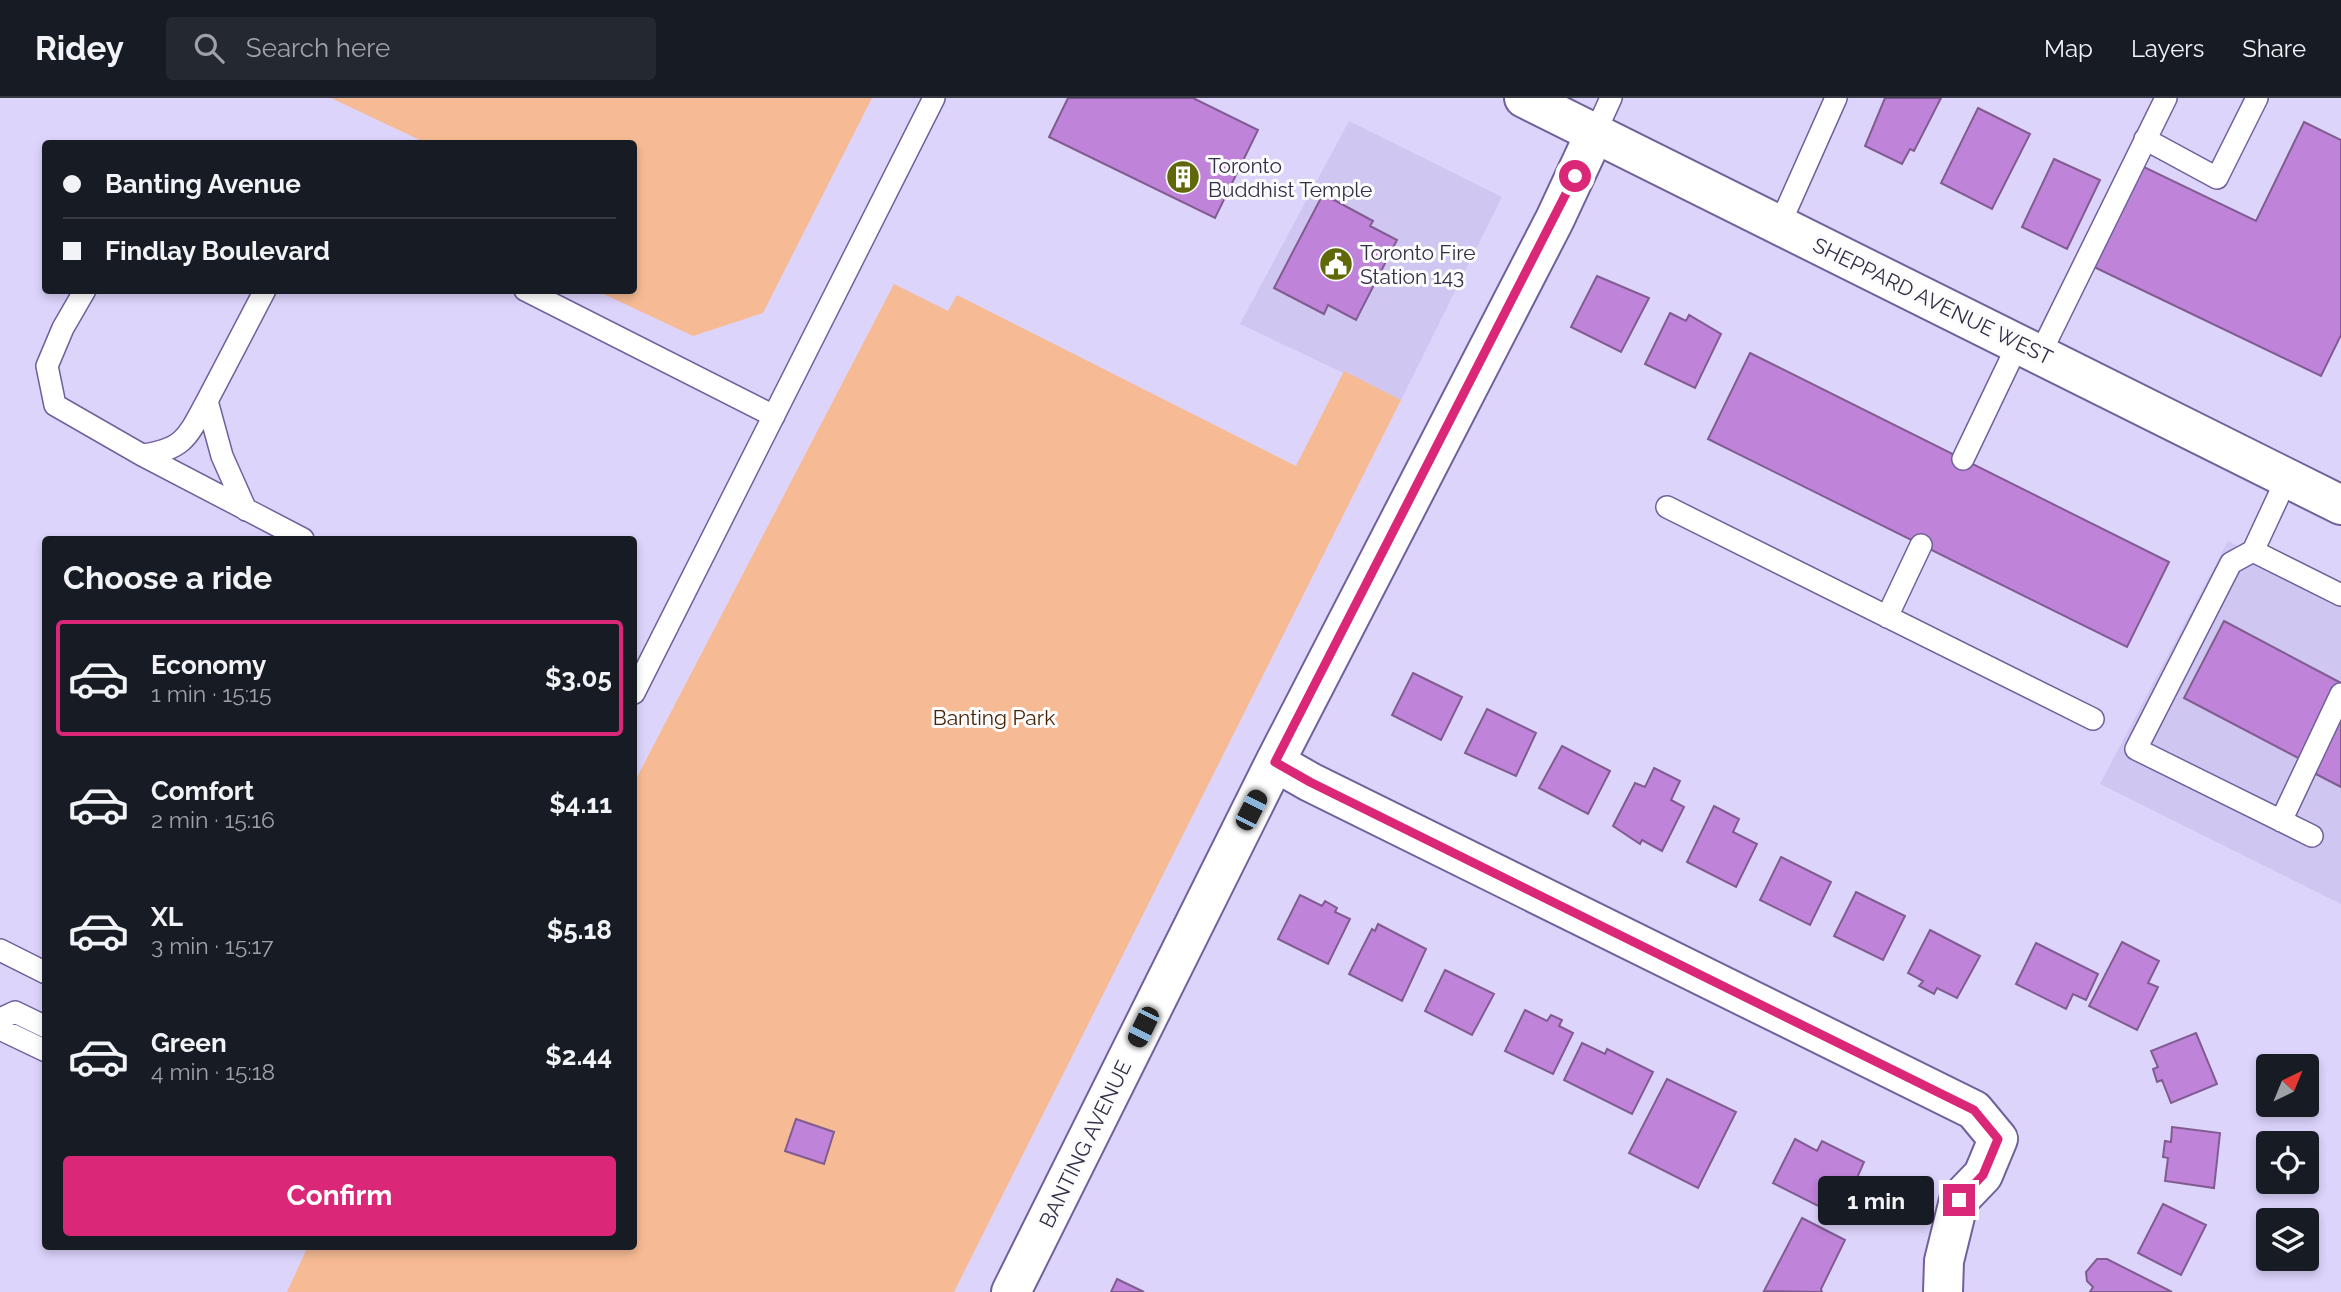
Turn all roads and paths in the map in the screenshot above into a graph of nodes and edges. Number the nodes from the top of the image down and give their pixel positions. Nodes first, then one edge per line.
1 (934, 98) edge
2 (1524, 98) edge
3 (1611, 98) edge
4 (1836, 98) edge
5 (2166, 98) edge
6 (2257, 98) edge
7 (1595, 133) junction
8 (2146, 139) junction
9 (1779, 226) junction
10 (83, 294) edge
11 (263, 294) edge
12 (534, 294) edge
13 (2029, 349) junction
14 (207, 401) junction
15 (774, 416) junction
16 (142, 455) junction
17 (1963, 459) dead end
18 (2287, 478) junction
19 (2341, 505) edge
20 (1667, 507) dead end
21 (246, 510) junction
22 (297, 536) edge
23 (1922, 545) dead end
24 (2253, 551) junction
25 (2341, 594) edge
26 (1887, 617) junction
27 (637, 687) edge
28 (2341, 695) edge
29 (2093, 719) dead end
30 (1275, 762) junction
31 (2281, 821) junction
32 (2312, 836) dead end
33 (0, 950) edge
34 (42, 971) edge
35 (0, 1019) edge
36 (42, 1025) edge
37 (0, 1029) edge
38 (42, 1049) edge
39 (1011, 1292) edge
40 (1943, 1292) edge

1 - 15 lane
2 - 7 street, SHEPPARD AVENUE WEST
3 - 7 lane
4 - 9 lane
5 - 8 lane
6 - 8 lane
7 - 9 street, SHEPPARD AVENUE WEST
7 - 30 street, BANTING AVENUE
8 - 13 lane
9 - 13 street, SHEPPARD AVENUE WEST
10 - 16 lane
11 - 14 lane
12 - 15 lane
13 - 17 lane
13 - 18 street, SHEPPARD AVENUE WEST
14 - 16 lane
14 - 21 lane
15 - 27 lane
16 - 21 lane
18 - 19 street, SHEPPARD AVENUE WEST
18 - 24 lane
20 - 26 lane
21 - 22 lane
23 - 26 lane
24 - 25 lane
24 - 31 lane
26 - 29 lane
28 - 31 lane
30 - 39 street, BANTING AVENUE
30 - 40 street
31 - 32 lane
33 - 34 lane
35 - 36 lane
37 - 38 lane

